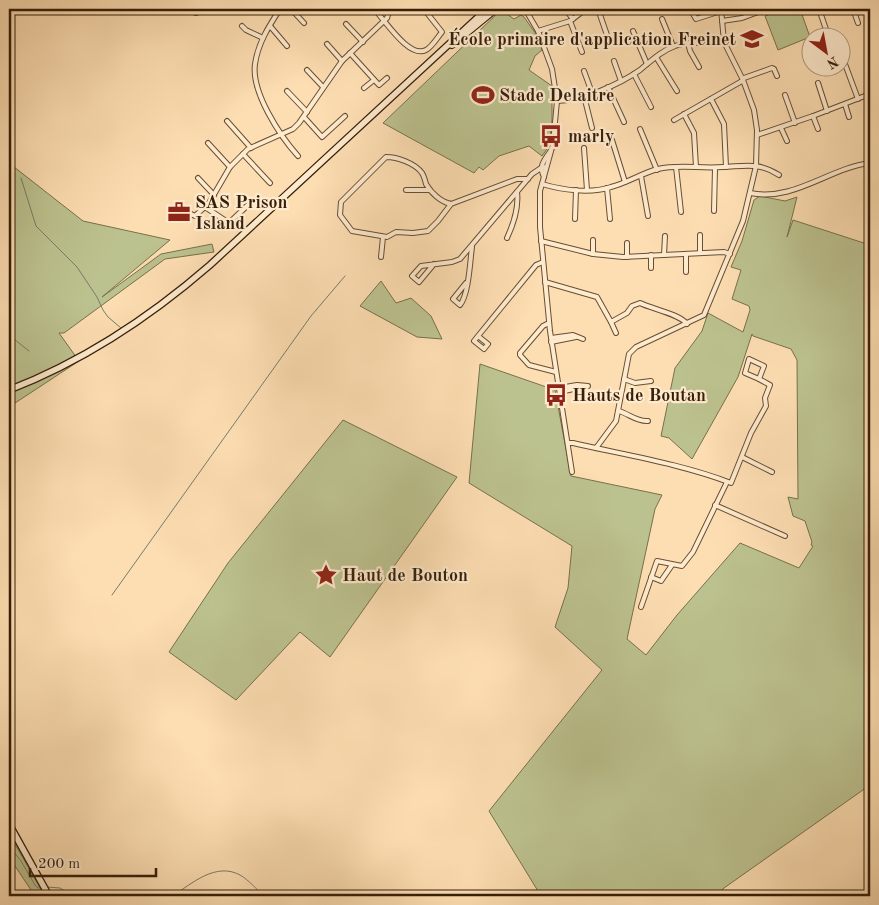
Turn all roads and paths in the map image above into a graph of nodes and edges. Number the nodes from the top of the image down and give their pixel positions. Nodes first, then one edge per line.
1 (184, 9) edge
2 (205, 9) edge
3 (280, 9) edge
4 (291, 9) edge
5 (374, 9) edge
6 (390, 9) edge
7 (488, 9) edge
8 (496, 9) edge
9 (525, 9) edge
10 (565, 9) edge
11 (586, 9) edge
12 (598, 9) edge
13 (690, 9) edge
14 (766, 9) edge
15 (819, 9) edge
16 (853, 9) edge
17 (721, 10) edge
18 (758, 10) edge
19 (427, 13) dead end
20 (662, 18) dead end
21 (385, 20) junction
22 (572, 20) junction
23 (722, 21) junction
24 (304, 22) dead end
25 (858, 23) dead end
26 (346, 24) dead end
27 (242, 26) dead end
28 (270, 26) junction
29 (826, 28) edge
30 (538, 31) junction
31 (633, 31) dead end
32 (262, 38) junction
33 (608, 38) dead end
34 (363, 42) junction
35 (724, 42) junction
36 (688, 43) junction
37 (326, 44) dead end
38 (287, 46) dead end
39 (673, 46) junction
40 (582, 52) dead end
41 (350, 53) junction
42 (656, 57) junction
43 (342, 61) junction
44 (431, 61) junction
45 (614, 61) dead end
46 (647, 64) junction
47 (699, 66) dead end
48 (307, 70) dead end
49 (584, 71) dead end
50 (634, 74) junction
51 (777, 76) dead end
52 (387, 78) dead end
53 (850, 78) edge
54 (374, 80) junction
55 (743, 80) junction
56 (621, 81) junction
57 (818, 82) dead end
58 (608, 87) junction
59 (323, 88) junction
60 (364, 88) dead end
61 (287, 91) dead end
62 (677, 91) dead end
63 (592, 93) junction
64 (785, 94) dead end
65 (870, 94) edge
66 (584, 96) junction
67 (711, 99) junction
68 (858, 99) junction
69 (557, 101) junction
70 (845, 104) junction
71 (652, 107) dead end
72 (827, 111) junction
73 (307, 112) junction
74 (684, 114) junction
75 (345, 116) dead end
76 (813, 116) junction
77 (849, 116) dead end
78 (304, 118) junction
79 (674, 120) dead end
80 (227, 121) dead end
81 (624, 122) dead end
82 (795, 123) junction
83 (592, 128) dead end
84 (782, 128) junction
85 (640, 129) dead end
86 (818, 129) dead end
87 (280, 134) junction
88 (757, 135) junction
89 (612, 140) dead end
90 (787, 141) dead end
91 (208, 143) dead end
92 (250, 148) junction
93 (584, 148) dead end
94 (243, 154) junction
95 (298, 156) dead end
96 (870, 163) edge
97 (756, 166) junction
98 (230, 167) junction
99 (676, 167) junction
100 (696, 167) junction
101 (726, 167) junction
102 (544, 168) junction
103 (715, 168) junction
104 (657, 170) junction
105 (779, 175) dead end
106 (641, 176) junction
107 (198, 178) dead end
108 (528, 179) junction
109 (625, 182) junction
110 (270, 183) dead end
111 (542, 184) junction
112 (607, 188) junction
113 (406, 190) dead end
114 (430, 190) junction
115 (576, 190) junction
116 (587, 190) junction
117 (517, 192) junction
118 (750, 193) junction
119 (214, 195) junction
120 (249, 204) dead end
121 (451, 204) junction
122 (205, 207) junction
123 (714, 211) dead end
124 (682, 212) dead end
125 (190, 214) dead end
126 (648, 216) dead end
127 (575, 219) dead end
128 (610, 219) dead end
129 (700, 235) dead end
130 (665, 236) dead end
131 (382, 237) junction
132 (507, 238) dead end
133 (593, 240) dead end
134 (541, 241) junction
135 (627, 242) dead end
136 (472, 245) junction
137 (700, 253) junction
138 (593, 254) junction
139 (686, 254) junction
140 (730, 254) junction
141 (651, 255) junction
142 (664, 255) junction
143 (381, 257) dead end
144 (627, 257) junction
145 (543, 262) junction
146 (434, 264) junction
147 (651, 268) dead end
148 (686, 272) dead end
149 (545, 282) junction
150 (466, 283) junction
151 (611, 322) junction
152 (549, 323) junction
153 (687, 324) junction
154 (616, 333) dead end
155 (478, 336) dead end
156 (582, 339) dead end
157 (551, 340) junction
158 (556, 372) junction
159 (624, 379) junction
160 (759, 379) junction
161 (651, 381) dead end
162 (588, 386) dead end
163 (9, 390) edge
164 (559, 390) junction
165 (619, 411) junction
166 (648, 421) dead end
167 (568, 443) junction
168 (596, 448) junction
169 (742, 457) junction
170 (572, 472) dead end
171 (772, 472) dead end
172 (727, 482) junction
173 (715, 505) junction
174 (784, 536) dead end
175 (672, 564) junction
176 (652, 577) junction
177 (641, 607) dead end
178 (9, 824) edge
179 (48, 895) edge

1 - 2 street
3 - 28 street
4 - 24 street
5 - 21 street
6 - 21 street
7 - 44 main road
8 - 44 main road
9 - 30 street
10 - 22 street
11 - 22 street
12 - 33 street
13 - 17 street
14 - 18 street
15 - 29 street
16 - 25 street
17 - 23 street
18 - 23 street
19 - 21 street
20 - 39 street
21 - 34 street
22 - 30 street
22 - 40 street
23 - 35 street
26 - 34 street
27 - 32 street
28 - 32 street
28 - 38 street
30 - 69 street
31 - 46 street
32 - 87 street
34 - 41 street
35 - 36 street
35 - 55 street
36 - 39 street
36 - 47 street
37 - 43 street
39 - 42 street
41 - 43 street
41 - 54 street
42 - 46 street
42 - 62 street
43 - 59 street
44 - 163 main road
45 - 56 street
46 - 50 street
48 - 59 street
49 - 63 street
50 - 56 street
50 - 71 street
51 - 55 street
52 - 54 street
53 - 68 street
54 - 60 street
55 - 67 street
55 - 88 street
56 - 58 street
57 - 72 street
58 - 63 street
58 - 81 street
59 - 73 street
61 - 73 street
63 - 66 street
64 - 82 street
65 - 68 street
66 - 69 street
66 - 83 street
67 - 74 street
67 - 101 street
68 - 70 street
69 - 102 street
70 - 72 street
70 - 77 street
72 - 76 street
73 - 78 street
74 - 79 street
74 - 100 street
75 - 78 street
76 - 82 street
76 - 86 street
78 - 87 street
80 - 92 street
82 - 84 street
84 - 88 street
84 - 90 street
85 - 104 street
87 - 92 street
87 - 95 street
88 - 97 street
89 - 109 street
91 - 98 street
92 - 94 street
93 - 116 street
94 - 98 street
94 - 110 street
96 - 118 street
97 - 101 street
97 - 105 street
97 - 118 street
98 - 119 street
99 - 100 street
99 - 104 street
99 - 124 street
100 - 103 street
101 - 103 street
102 - 108 street
102 - 111 street
103 - 123 street
104 - 106 street
106 - 109 street
106 - 126 street
107 - 119 street
108 - 117 street
108 - 121 street
109 - 112 street
111 - 115 street
111 - 134 street
112 - 116 street
112 - 128 street
113 - 114 street
114 - 121 street
114 - 131 street
115 - 116 street
115 - 127 street
117 - 132 street
117 - 136 street
118 - 140 street
119 - 122 street
120 - 122 street
121 - 131 street
122 - 125 street
129 - 137 street
130 - 142 street
131 - 143 street
133 - 138 street
134 - 138 street
134 - 145 street
135 - 144 street
136 - 146 street
136 - 150 street
137 - 139 street
137 - 140 street
138 - 144 street
139 - 142 street
139 - 148 street
140 - 153 street
141 - 142 street
141 - 144 street
141 - 147 street
145 - 149 street
145 - 155 street
146 - 146 street
149 - 151 street
149 - 152 street
150 - 150 street
151 - 153 street
151 - 154 street
152 - 157 street
152 - 158 street
153 - 159 street
156 - 157 street
157 - 158 street
158 - 164 street
159 - 161 street
159 - 165 street
160 - 160 street
160 - 169 street
162 - 164 street
164 - 167 street
165 - 166 street
165 - 168 street
167 - 168 street
167 - 170 street
168 - 172 street
169 - 171 street
169 - 172 street
172 - 173 street
173 - 174 street
173 - 175 street
175 - 176 street
175 - 176 street
176 - 177 street
178 - 179 main road

